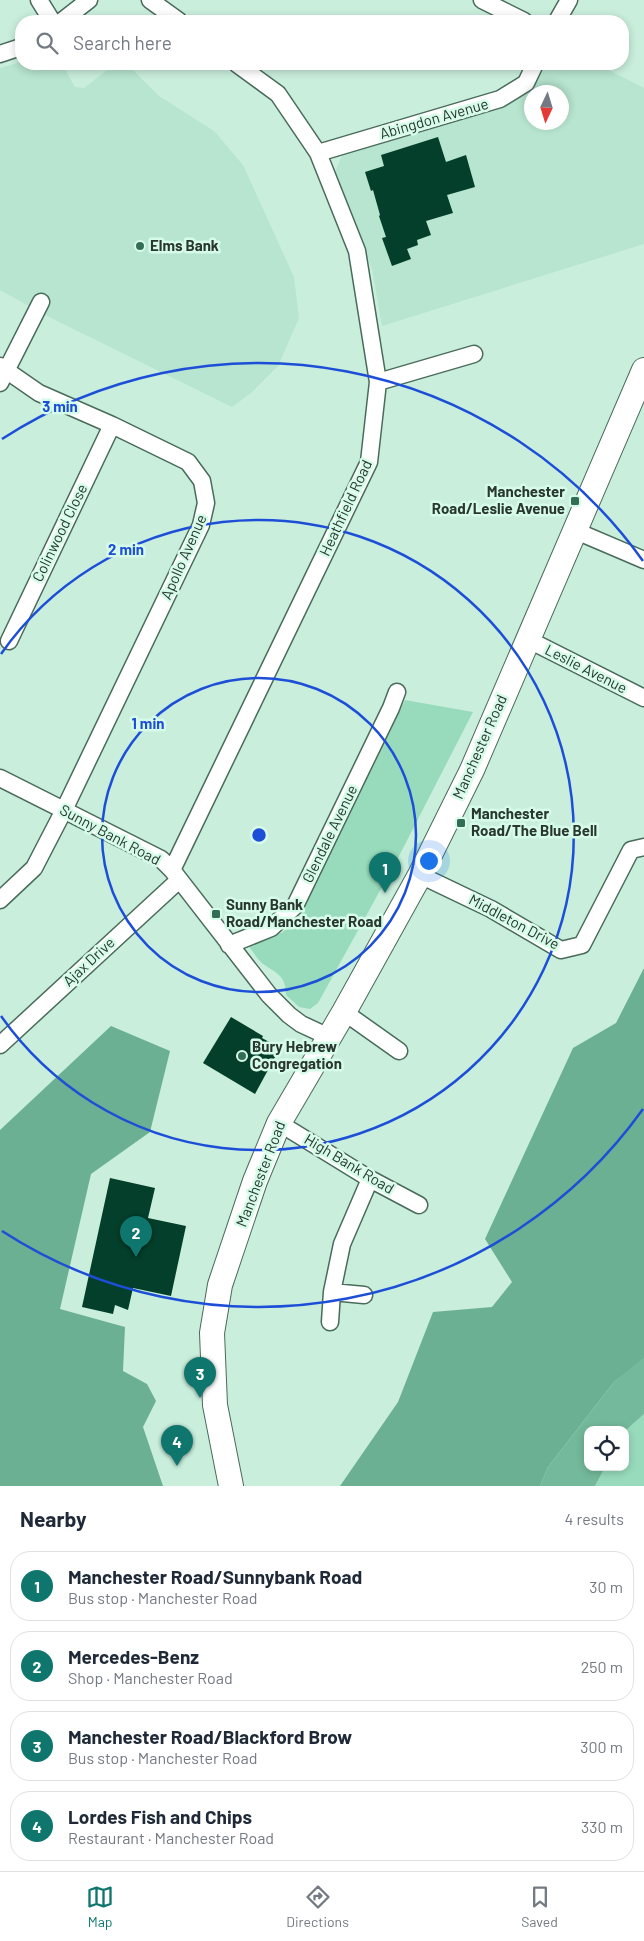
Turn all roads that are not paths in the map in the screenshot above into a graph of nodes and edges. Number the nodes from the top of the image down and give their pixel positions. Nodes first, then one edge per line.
1 (38, 0) edge
2 (89, 0) edge
3 (150, 0) edge
4 (482, 0) edge
5 (568, 0) edge
6 (48, 15) edge
7 (70, 15) edge
8 (171, 15) edge
9 (512, 15) edge
10 (560, 15) edge
11 (15, 49) edge
12 (0, 54) edge
13 (245, 70) edge
14 (532, 70) edge
15 (318, 153) junction
16 (41, 302) dead end
17 (474, 354) dead end
18 (644, 370) edge
19 (2, 373) edge
20 (378, 382) junction
21 (112, 425) junction
22 (576, 531) junction
23 (644, 560) edge
24 (527, 640) junction
25 (9, 641) dead end
26 (396, 692) dead end
27 (644, 698) edge
28 (0, 778) edge
29 (64, 810) junction
30 (644, 847) edge
31 (176, 875) junction
32 (420, 875) junction
33 (0, 900) edge
34 (229, 945) junction
35 (344, 1012) junction
36 (329, 1037) junction
37 (0, 1045) edge
38 (399, 1052) dead end
39 (279, 1123) junction
40 (370, 1179) junction
41 (419, 1205) dead end
42 (332, 1292) junction
43 (364, 1295) dead end
44 (330, 1322) dead end
45 (231, 1486) edge

1 - 6 street
2 - 7 street
3 - 8 street
4 - 9 street
5 - 10 street
11 - 12 street
13 - 15 street, Heathfield Road
14 - 15 street, Abingdon Avenue
15 - 20 street, Heathfield Road
16 - 19 street
17 - 20 street
18 - 22 highway, Manchester Road
19 - 21 street, Apollo Avenue
20 - 31 street, Heathfield Road
21 - 25 street, Colinwood Close
21 - 29 street, Apollo Avenue
22 - 23 street
22 - 24 highway, Manchester Road
24 - 27 street, Leslie Avenue
24 - 32 highway, Manchester Road
26 - 34 street, Glendale Avenue
28 - 29 street, Sunny Bank Road
29 - 31 street, Sunny Bank Road
29 - 33 street, Apollo Avenue
30 - 32 street, Middleton Drive
31 - 34 street, Sunny Bank Road
31 - 37 street, Ajax Drive
32 - 35 highway, Manchester Road
34 - 36 street, Sunny Bank Road
35 - 36 highway, Manchester Road
35 - 38 street
36 - 39 highway, Manchester Road
39 - 40 street, High Bank Road
39 - 45 highway, Manchester Road
40 - 41 street, High Bank Road
40 - 42 street
42 - 43 street
42 - 44 street

